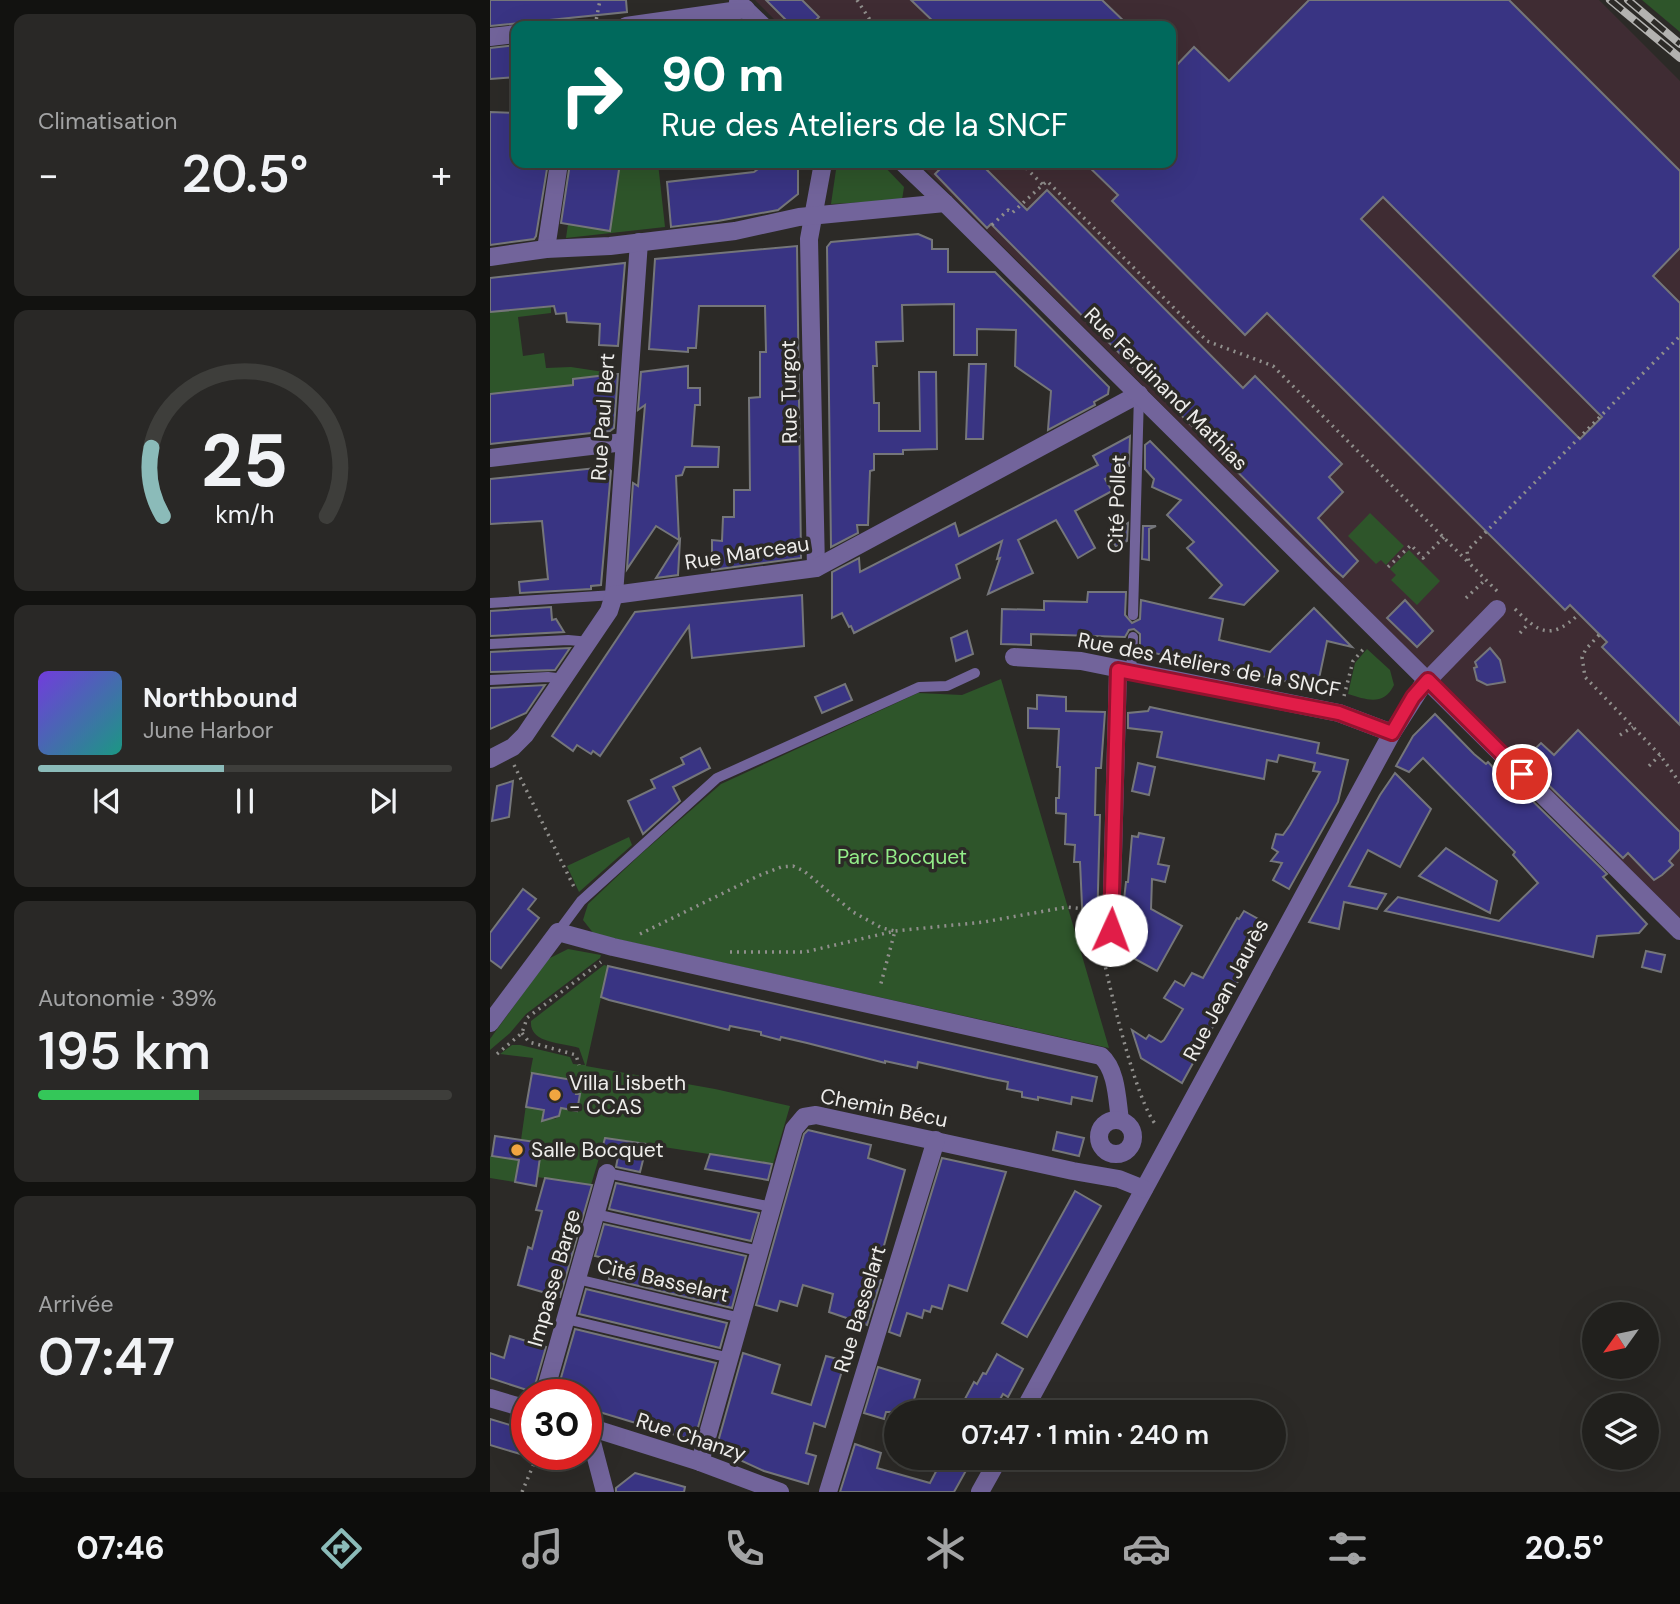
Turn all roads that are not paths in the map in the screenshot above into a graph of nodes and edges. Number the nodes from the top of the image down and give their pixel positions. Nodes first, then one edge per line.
1 (741, 5) edge
2 (653, 21) edge
3 (758, 21) edge
4 (511, 35) edge
5 (490, 37) edge
6 (558, 168) edge
7 (822, 168) edge
8 (908, 168) edge
9 (945, 203) junction
10 (813, 215) junction
11 (639, 242) junction
12 (546, 249) junction
13 (490, 257) edge
14 (1139, 394) junction
15 (624, 442) junction
16 (490, 458) edge
17 (816, 568) junction
18 (614, 595) junction
19 (490, 603) edge
20 (1504, 604) road end
21 (1133, 615) dead end
22 (1133, 637) dead end
23 (590, 642) junction
24 (490, 645) edge
25 (1014, 657) dead end
26 (1125, 671) junction
27 (975, 673) dead end
28 (565, 679) junction
29 (490, 680) edge
30 (1428, 680) junction
31 (1392, 733) junction
32 (490, 759) edge
33 (1103, 927) road end
34 (1680, 931) edge
35 (558, 932) junction
36 (490, 1023) edge
37 (1120, 1120) dead end
38 (936, 1140) junction
39 (607, 1173) joint
40 (1144, 1189) junction
41 (772, 1207) junction
42 (595, 1214) junction
43 (759, 1251) junction
44 (577, 1279) junction
45 (741, 1318) junction
46 (566, 1320) junction
47 (730, 1358) junction
48 (549, 1379) edge
49 (490, 1398) edge
50 (1030, 1400) edge
51 (511, 1404) edge
52 (602, 1432) edge
53 (700, 1462) junction
54 (599, 1470) edge
55 (992, 1470) edge
56 (605, 1492) edge
57 (780, 1492) edge
58 (828, 1492) edge
59 (980, 1492) edge

1 - 2 street
1 - 3 street
4 - 5 street
6 - 12 street
7 - 10 street, Rue Turgot
8 - 9 street, Rue Ferdinand Mathias
9 - 10 street
9 - 14 street, Rue Ferdinand Mathias
10 - 11 street
10 - 17 street, Rue Turgot
11 - 12 street
11 - 15 street, Rue Paul Bert
12 - 13 street
14 - 17 street, Rue Marceau
14 - 21 lane, Cité Pollet
14 - 30 street, Rue Ferdinand Mathias
15 - 16 street
15 - 18 street, Rue Paul Bert
17 - 18 street, Rue Marceau
18 - 19 lane
18 - 23 street
20 - 30 street, Rue Jean Jaurès
22 - 26 lane
23 - 24 lane
23 - 28 street
25 - 26 street, Rue des Ateliers de la SNCF
26 - 31 street, Rue des Ateliers de la SNCF
26 - 33 street
27 - 35 lane
28 - 29 lane
28 - 32 street
30 - 31 street, Rue Jean Jaurès
30 - 34 street, Rue Ferdinand Mathias
31 - 40 street, Rue Jean Jaurès
35 - 36 street
35 - 37 street
38 - 40 street, Chemin Bécu
38 - 41 street, Chemin Bécu
38 - 58 street, Rue Basselart
39 - 41 lane
39 - 42 street, Impasse Barge
40 - 50 street, Rue Jean Jaurès
41 - 43 street, Chemin Bécu
42 - 43 lane
42 - 44 street, Impasse Barge
43 - 45 street, Chemin Bécu
44 - 45 lane, Cité Basselart
44 - 46 street, Impasse Barge
45 - 47 street, Chemin Bécu
46 - 47 lane
46 - 48 street, Impasse Barge
47 - 53 street, Chemin Bécu
49 - 51 street
52 - 53 street, Rue Chanzy
53 - 57 street, Rue Chanzy
54 - 56 street
55 - 59 street

